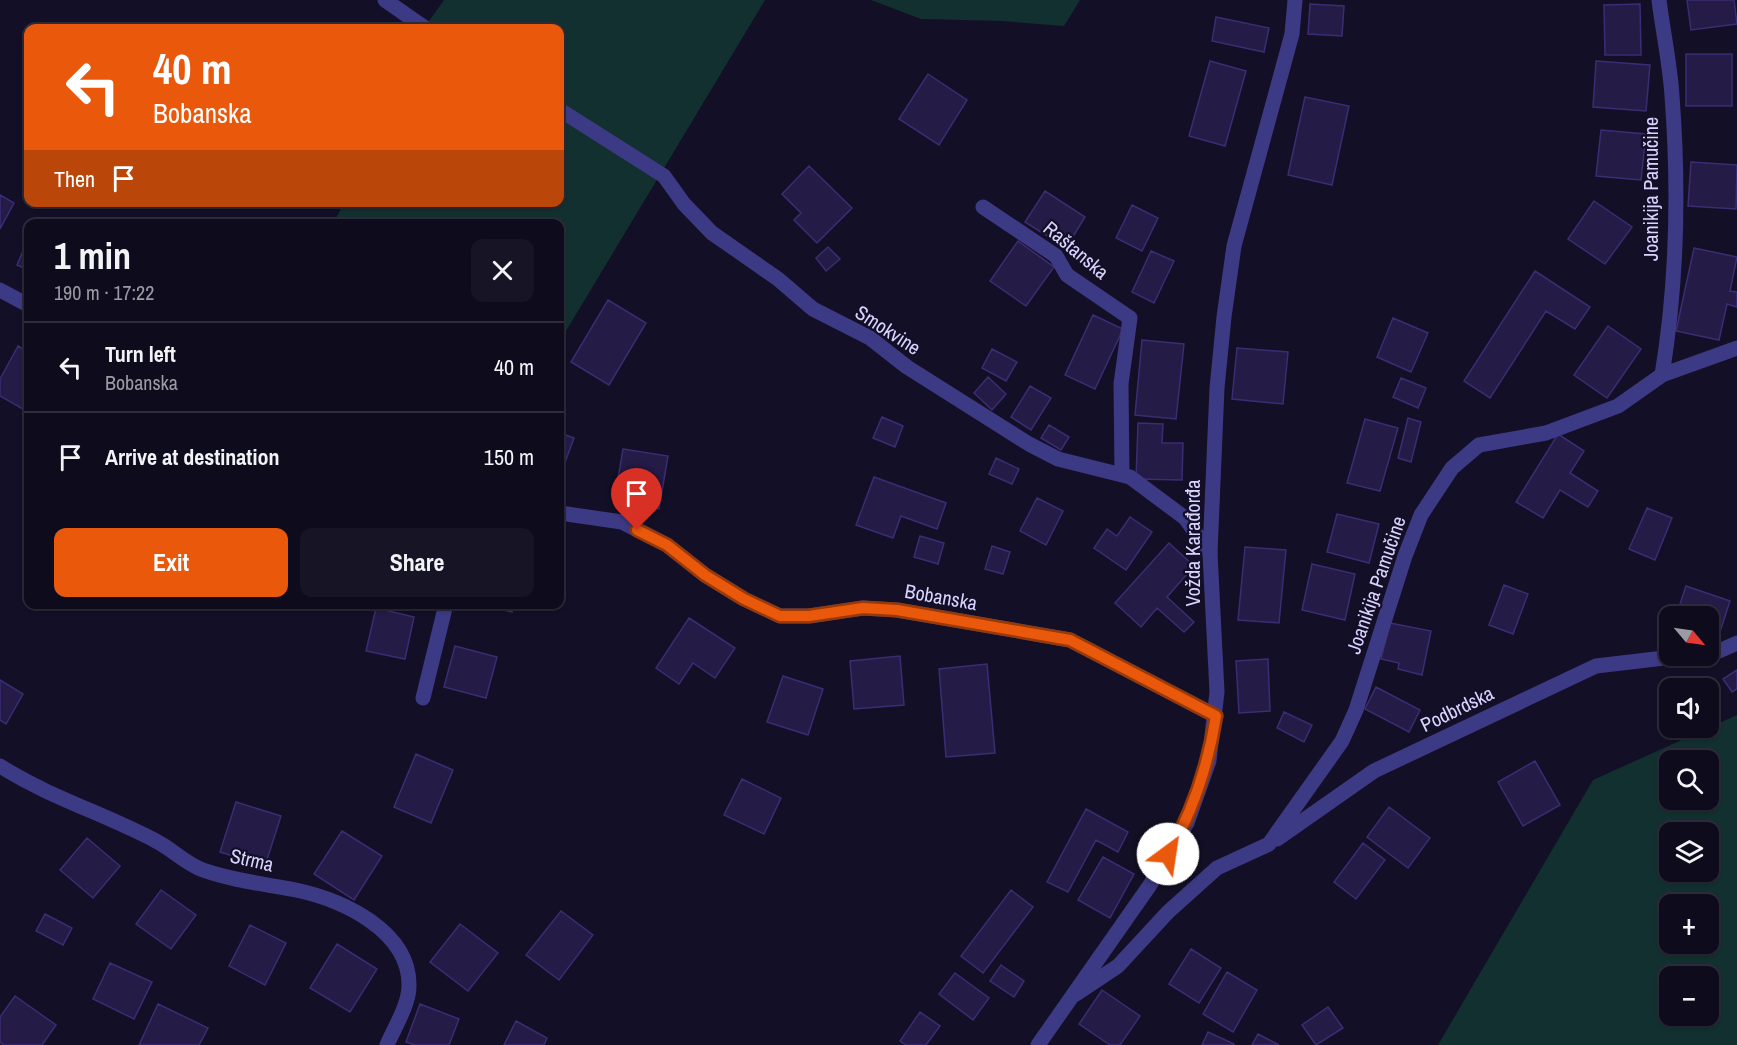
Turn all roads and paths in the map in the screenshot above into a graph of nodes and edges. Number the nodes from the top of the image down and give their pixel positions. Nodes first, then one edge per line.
1 (385, 0) edge
2 (1295, 0) edge
3 (1659, 0) edge
4 (419, 24) edge
5 (564, 113) edge
6 (983, 207) dead end
7 (0, 290) edge
8 (24, 303) edge
9 (1737, 348) edge
10 (1662, 375) junction
11 (1122, 475) junction
12 (564, 514) edge
13 (1210, 554) junction
14 (445, 609) edge
15 (1737, 643) edge
16 (1719, 651) edge
17 (1659, 659) edge
18 (423, 698) dead end
19 (1216, 716) junction
20 (0, 766) edge
21 (1269, 844) junction
22 (1076, 994) junction
23 (387, 1045) edge
24 (1038, 1045) edge

1 - 4 street
2 - 13 street, Vožda Karađorđa
3 - 10 street, Joanikija Pamučine
5 - 11 street, Smokvine
6 - 11 street, Raštanska
7 - 8 street
9 - 10 street
10 - 21 street, Joanikija Pamučine
11 - 13 street, Smokvine
12 - 19 street, Bobanska
13 - 19 street, Vožda Karađorđa
14 - 18 street
15 - 16 street
17 - 21 street, Podbrdska
19 - 22 street, Vožda Karađorđa
20 - 23 street, Strma
21 - 22 street, Joanikija Pamučine
22 - 24 street, Vožda Karađorđa

